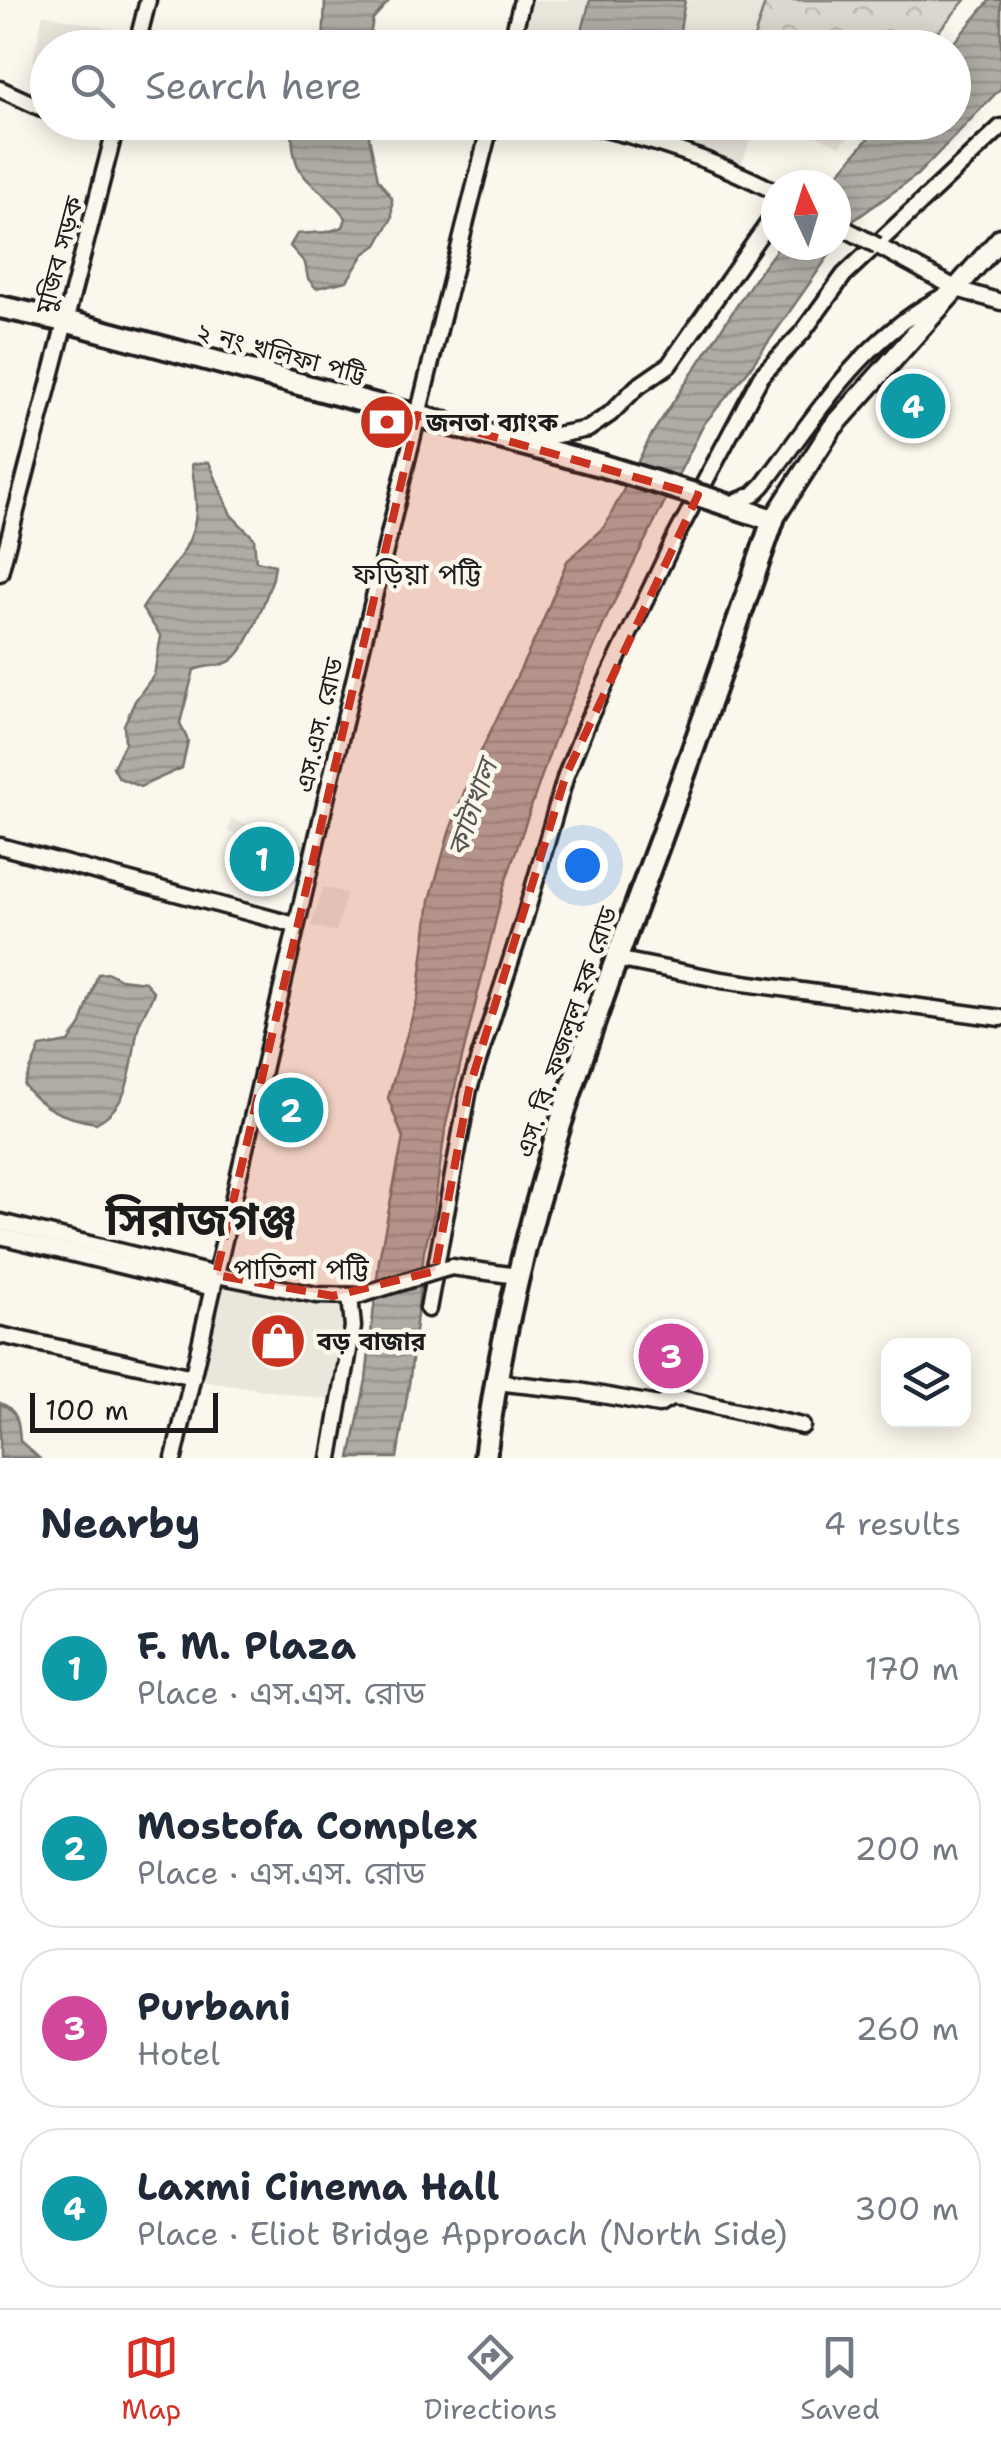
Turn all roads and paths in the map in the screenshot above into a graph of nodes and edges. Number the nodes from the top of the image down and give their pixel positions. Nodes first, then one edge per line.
1 (148, 0) edge
2 (522, 0) edge
3 (140, 30) edge
4 (514, 30) edge
5 (0, 89) edge
6 (30, 103) edge
7 (1001, 126) edge
8 (112, 140) edge
9 (486, 140) edge
10 (652, 140) edge
11 (761, 185) edge
12 (851, 232) edge
13 (761, 233) edge
14 (1001, 238) edge
15 (958, 289) junction
16 (1001, 302) edge
17 (0, 307) edge
18 (65, 321) junction
19 (827, 399) junction
20 (846, 411) junction
21 (417, 414) junction
22 (518, 442) junction
23 (728, 505) junction
24 (774, 520) junction
25 (0, 573) edge
26 (0, 846) edge
27 (295, 924) junction
28 (616, 959) junction
29 (1001, 1018) edge
30 (0, 1222) edge
31 (0, 1236) edge
32 (517, 1276) junction
33 (214, 1281) junction
34 (354, 1296) junction
35 (428, 1309) dead end
36 (0, 1335) edge
37 (192, 1377) junction
38 (496, 1382) junction
39 (802, 1426) dead end
40 (174, 1458) edge
41 (330, 1458) edge
42 (486, 1458) edge

1 - 3 street
2 - 4 street
5 - 6 street
7 - 35 street
8 - 18 street, মুজিব সড়ক
9 - 21 street, এস.এস. রোড
10 - 11 street
12 - 15 street, bridge
13 - 22 street
14 - 15 street
15 - 16 street
15 - 19 street
15 - 20 street
17 - 18 main road, ২ নং খলিফা পট্টি
18 - 21 main road, ২ নং খলিফা পট্টি
18 - 25 street, মুজিব সড়ক
19 - 20 street
19 - 23 street
20 - 24 street
21 - 22 main road, ২ নং খলিফা পট্টি
21 - 27 street, এস.এস. রোড
22 - 23 main road, ২ নং খলিফা পট্টি, bridge
23 - 24 main road, ২ নং খলিফা পট্টি
24 - 28 main road, এস. বি. ফজলুল হক রোড
26 - 27 street
27 - 33 street, এস.এস. রোড
28 - 29 street
28 - 32 main road, এস. বি. ফজলুল হক রোড
30 - 33 street
31 - 33 street
32 - 34 street, bridge
32 - 38 main road, এস. বি. ফজলুল হক রোড
33 - 34 street
33 - 37 street, এস.এস. রোড
34 - 41 street
36 - 37 street
37 - 40 street, এস.এস. রোড
38 - 39 street
38 - 42 main road, এস. বি. ফজলুল হক রোড

